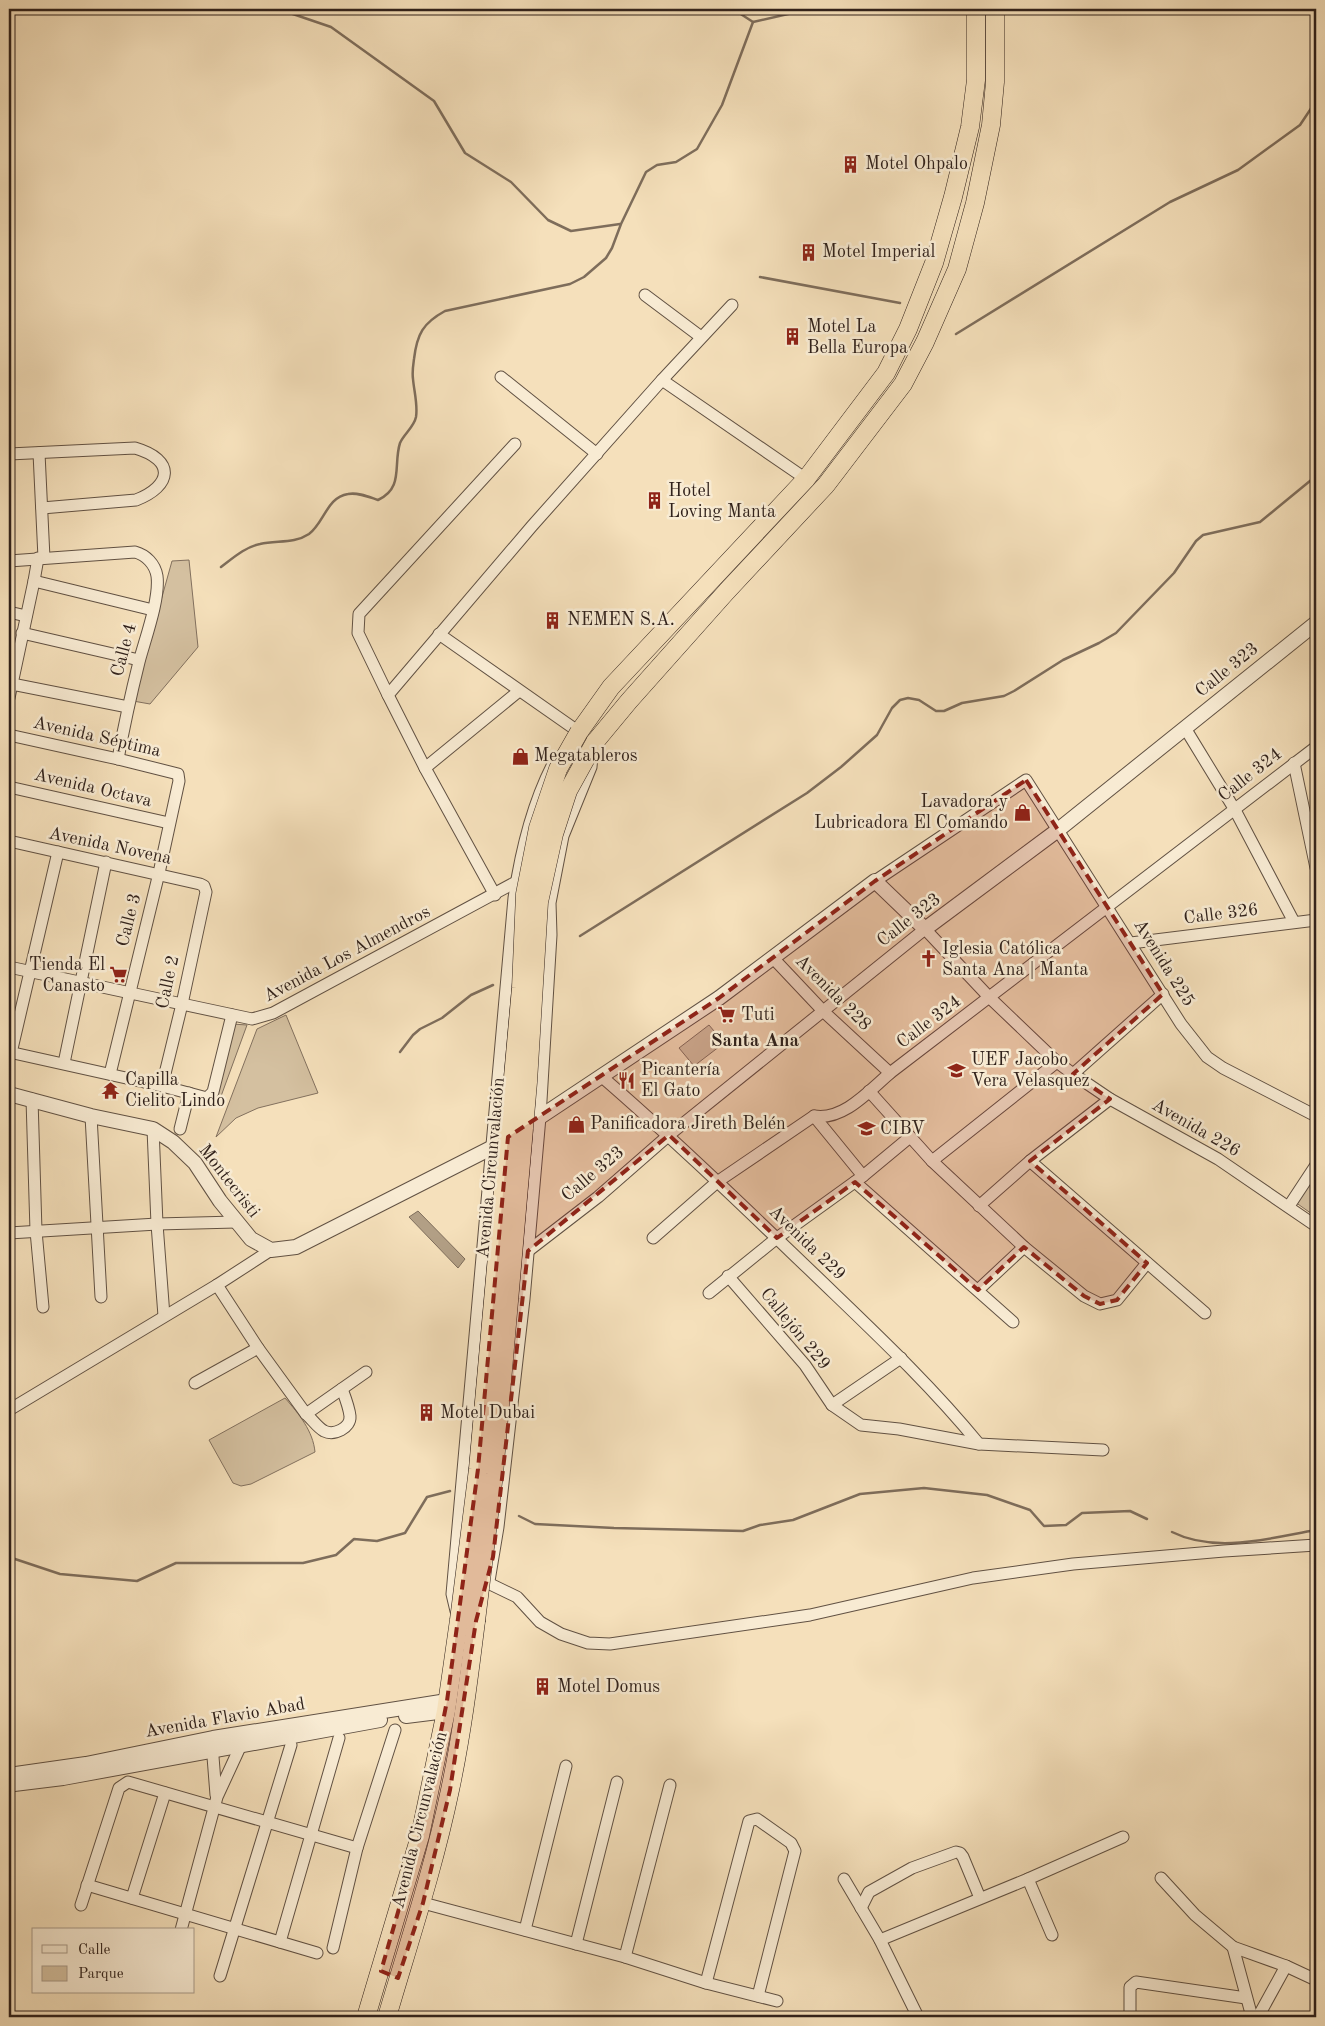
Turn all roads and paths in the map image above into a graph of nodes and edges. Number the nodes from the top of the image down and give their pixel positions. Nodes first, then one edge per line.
1 (976, 9) edge
2 (995, 9) edge
3 (645, 295) dead end
4 (732, 305) dead end
5 (701, 337) junction
6 (501, 377) dead end
7 (662, 380) junction
8 (515, 444) dead end
9 (39, 453) junction
10 (9, 454) edge
11 (597, 454) junction
12 (806, 479) junction
13 (789, 497) junction
14 (42, 508) junction
15 (804, 510) junction
16 (41, 558) junction
17 (9, 560) edge
18 (34, 581) junction
19 (153, 610) junction
20 (9, 612) edge
21 (26, 616) junction
22 (1314, 629) edge
23 (22, 633) junction
24 (439, 634) junction
25 (139, 660) junction
26 (12, 662) edge
27 (12, 684) junction
28 (519, 691) junction
29 (388, 695) junction
30 (9, 698) edge
31 (128, 707) junction
32 (1185, 728) junction
33 (579, 732) junction
34 (9, 735) edge
35 (595, 742) junction
36 (1316, 747) edge
37 (118, 759) junction
38 (1294, 763) junction
39 (425, 768) junction
40 (178, 774) joint
41 (9, 787) edge
42 (1235, 810) junction
43 (169, 823) junction
44 (1058, 830) junction
45 (9, 841) edge
46 (58, 852) junction
47 (106, 862) junction
48 (1316, 868) edge
49 (159, 874) junction
50 (875, 881) junction
51 (516, 882) junction
52 (204, 886) joint
53 (495, 895) junction
54 (1108, 907) junction
55 (1316, 920) edge
56 (1294, 922) junction
57 (925, 930) junction
58 (1130, 943) junction
59 (773, 958) junction
60 (9, 966) edge
61 (31, 971) junction
62 (80, 982) junction
63 (129, 993) junction
64 (1163, 994) junction
65 (990, 997) junction
66 (182, 1004) junction
67 (824, 1012) junction
68 (232, 1015) junction
69 (10, 1052) edge
70 (1057, 1062) junction
71 (64, 1063) junction
72 (890, 1073) junction
73 (110, 1074) junction
74 (1073, 1074) junction
75 (601, 1076) junction
76 (162, 1086) junction
77 (869, 1091) junction
78 (188, 1093) junction
79 (9, 1094) edge
80 (1110, 1098) junction
81 (32, 1099) junction
82 (91, 1116) junction
83 (814, 1116) junction
84 (1316, 1116) edge
85 (540, 1118) junction
86 (153, 1129) junction
87 (180, 1129) dead end
88 (669, 1135) junction
89 (910, 1137) junction
90 (492, 1146) junction
91 (932, 1161) junction
92 (1030, 1161) junction
93 (1316, 1165) edge
94 (859, 1179) junction
95 (718, 1182) junction
96 (980, 1206) junction
97 (1289, 1206) junction
98 (236, 1222) junction
99 (157, 1224) junction
100 (1316, 1226) edge
101 (98, 1228) junction
102 (36, 1231) junction
103 (9, 1233) edge
104 (653, 1238) dead end
105 (777, 1238) junction
106 (1024, 1247) junction
107 (271, 1250) junction
108 (528, 1250) junction
109 (1147, 1264) junction
110 (728, 1276) junction
111 (217, 1285) junction
112 (978, 1290) junction
113 (709, 1292) dead end
114 (101, 1297) dead end
115 (42, 1307) dead end
116 (1205, 1313) dead end
117 (164, 1316) junction
118 (1013, 1322) dead end
119 (258, 1348) junction
120 (901, 1358) junction
121 (366, 1372) dead end
122 (195, 1383) dead end
123 (342, 1389) junction
124 (832, 1406) junction
125 (9, 1410) edge
126 (306, 1414) junction
127 (979, 1444) junction
128 (1103, 1450) dead end
129 (1316, 1545) edge
130 (488, 1583) junction
131 (467, 1620) junction
132 (447, 1706) junction
133 (395, 1730) dead end
134 (339, 1738) dead end
135 (241, 1739) junction
136 (212, 1744) junction
137 (291, 1746) dead end
138 (566, 1766) dead end
139 (9, 1776) edge
140 (617, 1782) dead end
141 (9, 1784) edge
142 (670, 1785) dead end
143 (165, 1793) junction
144 (216, 1802) junction
145 (268, 1822) junction
146 (311, 1834) junction
147 (1123, 1837) dead end
148 (357, 1848) junction
149 (1028, 1878) junction
150 (1161, 1878) dead end
151 (844, 1879) dead end
152 (87, 1886) junction
153 (132, 1898) junction
154 (980, 1898) junction
155 (423, 1902) junction
156 (81, 1905) dead end
157 (861, 1908) junction
158 (187, 1915) junction
159 (182, 1928) edge
160 (235, 1929) junction
161 (525, 1930) junction
162 (1052, 1935) dead end
163 (880, 1940) junction
164 (280, 1942) junction
165 (576, 1944) junction
166 (1233, 1947) junction
167 (333, 1948) dead end
168 (317, 1953) dead end
169 (625, 1957) junction
170 (1286, 1966) junction
171 (381, 1971) junction
172 (220, 1976) dead end
173 (398, 1978) junction
174 (1316, 1980) edge
175 (706, 1983) junction
176 (758, 1996) junction
177 (1246, 1998) junction
178 (776, 2001) dead end
179 (366, 2017) edge
180 (387, 2017) edge
181 (918, 2017) edge
182 (1130, 2017) edge
183 (1252, 2017) edge
184 (1258, 2017) edge

1 - 12 highway, Avenida Circunvalación
2 - 15 highway, Avenida Circunvalación
3 - 5 street
4 - 5 street
5 - 7 street
6 - 11 street
7 - 11 street
7 - 12 street
8 - 29 street
9 - 10 street
9 - 14 street
9 - 14 street
11 - 24 street
12 - 13 highway, Avenida Circunvalación
13 - 15 highway
13 - 33 highway, Avenida Circunvalación
14 - 16 street
15 - 35 highway, Avenida Circunvalación
16 - 17 street
16 - 18 street
16 - 19 street, Calle 4
18 - 19 street
18 - 21 street
19 - 25 street, Calle 4
20 - 21 street
21 - 23 street
22 - 32 street, Calle 323
23 - 25 street
23 - 26 street
24 - 28 street
24 - 29 street
25 - 31 street, Calle 4
26 - 27 street
27 - 30 street
27 - 31 street
28 - 33 street
28 - 39 street
29 - 39 street
31 - 37 street, Calle 4
32 - 42 street
32 - 44 street, Calle 323
33 - 51 street, Avenida Circunvalación
33 - 131 highway, Avenida Circunvalación, bridge
34 - 37 street, Avenida Séptima
35 - 85 street, Avenida Circunvalación
35 - 131 highway, Avenida Circunvalación, bridge
36 - 38 street, Calle 324
37 - 40 street, Avenida Séptima
38 - 42 street, Calle 324
38 - 48 street
39 - 53 street
40 - 43 street, Calle 3
41 - 43 street, Avenida Octava
42 - 54 street, Calle 324
42 - 56 street
43 - 49 street, Calle 3
44 - 50 street, Avenida 225
44 - 54 street, Avenida 225
44 - 57 street, Calle 323
45 - 46 street, Avenida Novena
46 - 47 street, Avenida Novena
46 - 61 street
47 - 49 street, Avenida Novena
47 - 62 street
49 - 52 street, Avenida Novena
49 - 63 street, Calle 3
50 - 57 street
50 - 59 street
51 - 53 street, Avenida Los Almendros
51 - 90 street, Avenida Circunvalación
52 - 66 street, Calle 2
53 - 68 street, Avenida Los Almendros
54 - 58 street, Avenida 225
54 - 65 street, Calle 324
55 - 56 street, Calle 326
56 - 58 street, Calle 326
57 - 65 street, Avenida 226
57 - 67 street, Calle 323
58 - 64 street, Avenida 225
59 - 67 street, Avenida 228
59 - 75 street
60 - 61 street, Avenida Los Almendros
61 - 62 street, Avenida Los Almendros
61 - 69 street
62 - 63 street, Avenida Los Almendros
62 - 71 street
63 - 66 street, Avenida Los Almendros
63 - 73 street, Calle 3
64 - 74 street
64 - 84 street, Avenida 225
65 - 70 street, Avenida 226
65 - 72 street, Calle 324
66 - 68 street, Avenida Los Almendros
66 - 76 street, Calle 2
67 - 72 street, Avenida 228
67 - 88 street, Calle 323
68 - 78 street
69 - 71 street
70 - 74 street, Avenida 226
70 - 91 street
71 - 73 street
72 - 77 street, Calle 324
73 - 76 street
74 - 80 street, Avenida 226
75 - 85 street
75 - 88 street, Avenida 229
76 - 78 street
77 - 83 street, Calle 324
77 - 89 street
78 - 87 street
79 - 81 street, Montecristi
80 - 92 street
80 - 97 street, Avenida 226
81 - 82 street, Montecristi
81 - 102 street
82 - 86 street, Montecristi
82 - 101 street
83 - 94 street
83 - 95 street, Calle 324
85 - 90 street
85 - 108 street, Avenida Circunvalación
86 - 98 street, Montecristi
86 - 99 street
88 - 95 street, Avenida 229
88 - 108 street, Calle 323
89 - 91 street
89 - 94 street
90 - 107 street
90 - 131 street, Avenida Circunvalación
91 - 96 street
92 - 96 street
92 - 109 street
93 - 97 street
94 - 105 street
94 - 112 street
95 - 104 street, Calle 324
95 - 105 street, Avenida 229
96 - 106 street
97 - 100 street, Avenida 226
98 - 99 street
98 - 107 street, Montecristi
99 - 101 street
99 - 117 street
101 - 102 street
101 - 114 street
102 - 103 street
102 - 115 street
105 - 110 street
105 - 120 street, Avenida 229
106 - 109 street
106 - 112 street
107 - 111 street
108 - 130 street, Avenida Circunvalación
109 - 116 street
110 - 113 street
110 - 124 street, Callejón 229
111 - 117 street
111 - 119 street
112 - 118 street
117 - 125 street
119 - 122 street
119 - 126 street
120 - 124 street
120 - 127 street, Avenida 229
121 - 123 street
123 - 126 street
123 - 126 street
124 - 127 street
127 - 128 street
129 - 130 street
130 - 131 street, Avenida Circunvalación
131 - 132 highway, Avenida Circunvalación
131 - 155 highway, Avenida Circunvalación
132 - 135 street, Avenida Flavio Abad
132 - 171 highway, Avenida Circunvalación
133 - 148 street
134 - 146 street
135 - 136 street, Avenida Flavio Abad
135 - 144 street
136 - 139 street, Avenida Flavio Abad
136 - 141 street, Avenida Flavio Abad
136 - 144 street
137 - 145 street
138 - 161 street
140 - 165 street
142 - 169 street
143 - 144 street
143 - 152 street
143 - 153 street
144 - 145 street
144 - 158 street
145 - 146 street
145 - 160 street
146 - 148 street
146 - 164 street
147 - 149 street
148 - 167 street
149 - 154 street
149 - 162 street
150 - 166 street
151 - 157 street
152 - 153 street
152 - 156 street
153 - 158 street
154 - 157 street
154 - 163 street
155 - 161 street
155 - 173 highway, Avenida Circunvalación
157 - 163 street
158 - 159 street
158 - 160 street
160 - 164 street
160 - 172 street
161 - 165 street
163 - 181 street
164 - 168 street
165 - 169 street
166 - 170 street
166 - 177 street
169 - 175 street
170 - 174 street
170 - 184 street
171 - 173 highway
171 - 179 highway, Avenida Circunvalación
173 - 180 highway, Avenida Circunvalación
175 - 176 street
175 - 176 street
176 - 178 street
177 - 182 street
177 - 183 street

